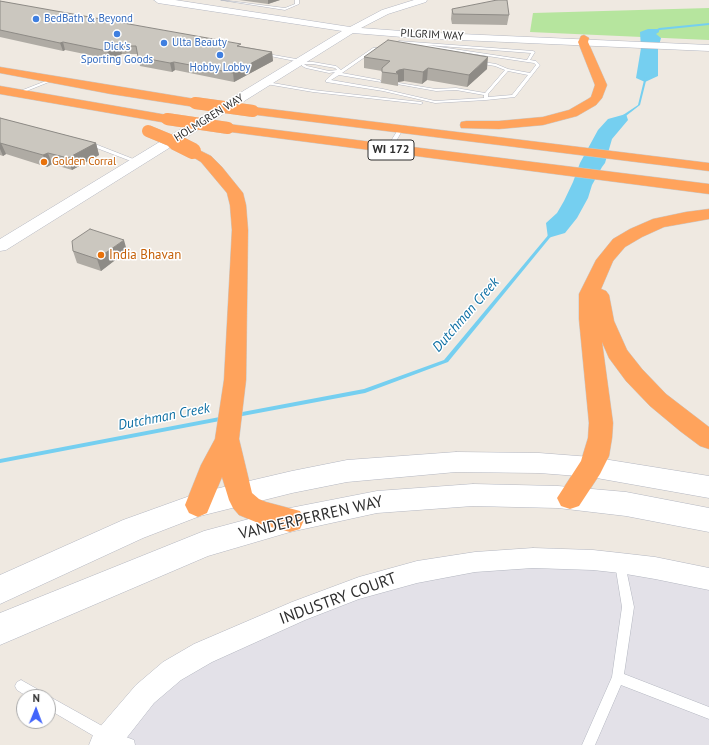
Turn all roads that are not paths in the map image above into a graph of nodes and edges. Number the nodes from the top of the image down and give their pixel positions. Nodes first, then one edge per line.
1 (158, 0) edge
2 (185, 0) edge
3 (223, 0) edge
4 (297, 0) edge
5 (423, 0) edge
6 (356, 27) junction
7 (584, 40) junction
8 (400, 42) junction
9 (709, 43) edge
10 (664, 44) junction
11 (391, 48) junction
12 (709, 48) edge
13 (256, 52) edge
14 (528, 61) junction
15 (301, 63) junction
16 (0, 70) edge
17 (507, 70) junction
18 (337, 73) junction
19 (531, 74) junction
20 (52, 80) junction
21 (327, 81) junction
22 (380, 81) dead end
23 (267, 82) junction
24 (322, 84) dead end
25 (399, 84) edge
26 (318, 87) dead end
27 (0, 90) edge
28 (436, 90) junction
29 (313, 91) junction
30 (22, 94) junction
31 (486, 96) junction
32 (418, 98) junction
33 (435, 102) junction
34 (257, 109) junction
35 (401, 129) junction
36 (83, 141) edge
37 (389, 149) junction
38 (138, 162) junction
39 (709, 167) edge
40 (709, 189) edge
41 (709, 214) edge
42 (0, 246) edge
43 (596, 280) junction
44 (227, 439) junction
45 (709, 439) edge
46 (591, 467) junction
47 (709, 487) edge
48 (239, 494) junction
49 (570, 498) junction
50 (198, 505) junction
51 (290, 520) junction
52 (709, 520) edge
53 (620, 563) junction
54 (709, 580) edge
55 (0, 590) edge
56 (0, 629) edge
57 (618, 678) junction
58 (20, 686) dead end
59 (25, 689) edge
60 (56, 707) edge
61 (709, 713) edge
62 (114, 742) edge
63 (588, 745) edge

1 - 6 street, PILGRIM WAY
2 - 6 street, PILGRIM WAY
3 - 4 lane
5 - 6 street, HOLMGREN WAY
6 - 7 street, PILGRIM WAY
6 - 15 street, HOLMGREN WAY
7 - 10 street, PILGRIM WAY
7 - 34 highway
8 - 11 lane
8 - 14 lane
8 - 14 lane
9 - 10 street, PILGRIM WAY
10 - 12 street, PILGRIM WAY
11 - 17 lane
11 - 18 lane
13 - 15 lane
14 - 19 lane
15 - 15 lane
15 - 23 street, HOLMGREN WAY
16 - 20 highway, WI 172
17 - 19 lane
17 - 31 lane
18 - 21 lane
18 - 22 lane
19 - 31 lane
20 - 30 lane
20 - 34 highway, WI 172, bridge
21 - 24 lane
21 - 32 lane
23 - 29 lane
23 - 38 street, HOLMGREN WAY
25 - 28 lane
26 - 29 lane
27 - 30 highway, WI 172
28 - 31 lane
28 - 32 lane
29 - 33 lane
30 - 37 highway, WI 172, bridge
30 - 44 highway, bridge
31 - 33 lane
32 - 33 lane
34 - 35 highway, WI 172
35 - 37 lane
35 - 39 highway, WI 172
36 - 38 lane
37 - 40 highway, WI 172
38 - 42 street, HOLMGREN WAY
41 - 43 highway
43 - 45 highway
43 - 46 highway
44 - 48 highway
44 - 50 highway
46 - 47 street
46 - 48 street
46 - 49 highway
48 - 50 street
48 - 51 highway
49 - 51 street, VANDERPERREN WAY
49 - 52 street, VANDERPERREN WAY
50 - 55 street
51 - 56 street, VANDERPERREN WAY
53 - 54 street, INDUSTRY COURT
53 - 57 lane
53 - 62 street, INDUSTRY COURT
57 - 61 lane
57 - 63 lane
58 - 59 lane
60 - 62 lane

